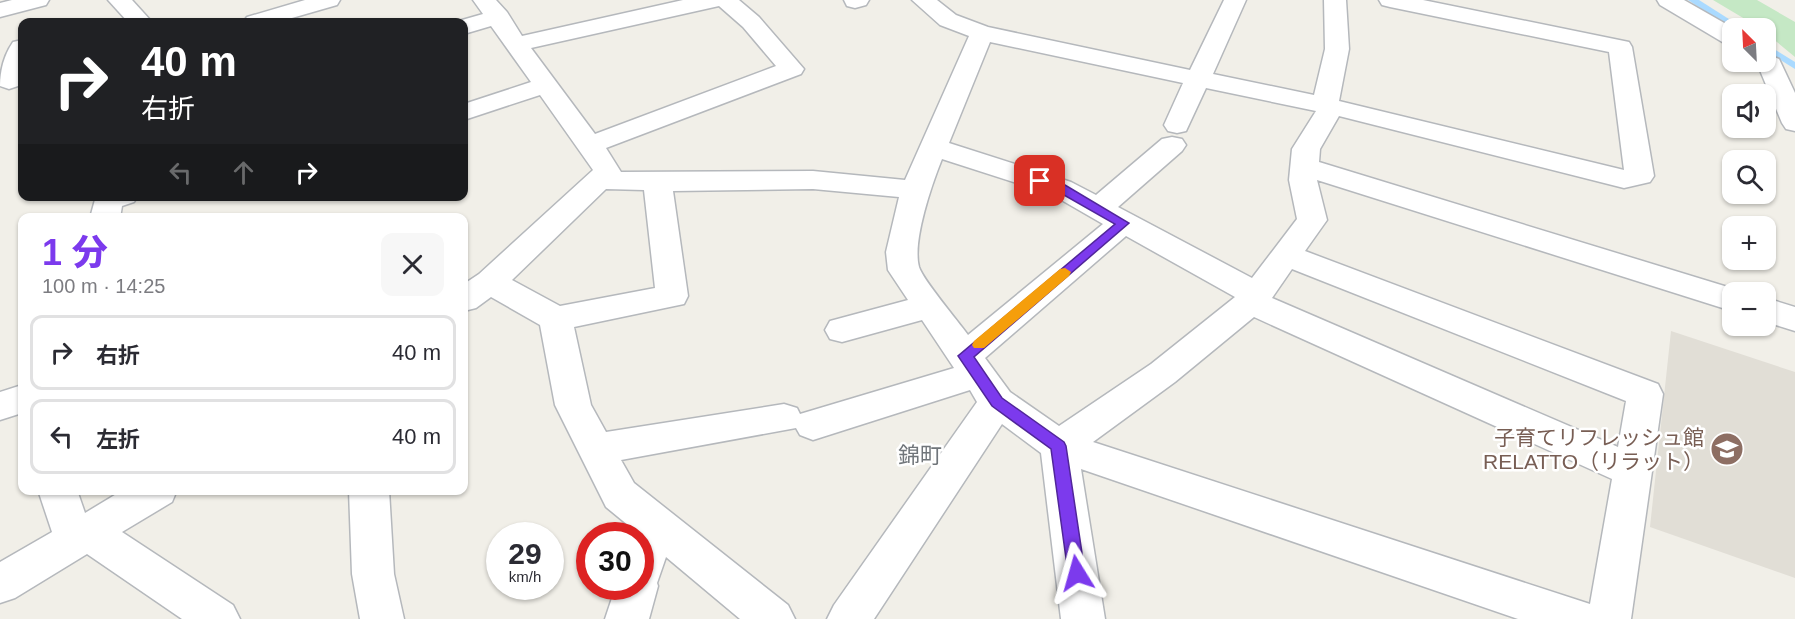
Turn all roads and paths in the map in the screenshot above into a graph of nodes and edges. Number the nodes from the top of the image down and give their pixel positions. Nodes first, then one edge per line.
1 (38, 0) edge
2 (329, 0) edge
3 (714, 0) edge
4 (726, 0) edge
5 (954, 0) edge
6 (1235, 0) edge
7 (1335, 0) edge
8 (1390, 0) edge
9 (1668, 0) edge
10 (927, 3) edge
11 (658, 6) edge
12 (492, 8) edge
13 (0, 10) edge
14 (268, 18) edge
15 (468, 24) edge
16 (1722, 32) edge
17 (982, 33) junction
18 (517, 44) junction
19 (18, 58) edge
20 (1774, 72) edge
21 (1198, 79) junction
22 (10, 81) edge
23 (546, 85) junction
24 (1328, 106) junction
25 (468, 111) edge
26 (1795, 123) edge
27 (590, 145) junction
28 (933, 147) junction
29 (1304, 167) junction
30 (598, 180) junction
31 (657, 182) junction
32 (915, 190) junction
33 (1110, 216) junction
34 (1286, 255) junction
35 (477, 291) edge
36 (1722, 297) edge
37 (1253, 298) junction
38 (930, 306) junction
39 (1776, 313) edge
40 (1795, 319) edge
41 (556, 320) junction
42 (842, 330) dead end
43 (980, 378) junction
44 (18, 400) edge
45 (0, 405) edge
46 (1059, 446) junction
47 (596, 449) junction
48 (1633, 471) junction
49 (59, 495) edge
50 (150, 495) edge
51 (369, 495) edge
52 (656, 524) junction
53 (654, 530) edge
54 (88, 532) junction
55 (0, 584) edge
56 (633, 600) edge
57 (1085, 618) edge
58 (218, 619) edge
59 (382, 619) edge
60 (627, 619) edge
61 (773, 619) edge
62 (849, 619) edge
63 (1576, 619) edge
64 (1610, 619) edge

1 - 13 street
2 - 14 street
3 - 11 street
4 - 27 street
5 - 10 street
6 - 21 street
7 - 24 street
8 - 24 street
9 - 16 street
10 - 17 street
11 - 18 street
12 - 15 street
12 - 18 street
17 - 21 street
17 - 28 street
18 - 23 street
19 - 22 street
20 - 26 street
21 - 24 street
21 - 33 street
23 - 25 street
23 - 27 street
24 - 29 street
27 - 30 street
28 - 32 street
28 - 33 street
29 - 34 street
29 - 36 street
30 - 31 street
30 - 35 street
31 - 32 street
31 - 41 street
32 - 38 street
33 - 37 street
33 - 43 street
34 - 37 street
34 - 48 street
35 - 41 street
37 - 46 street
37 - 48 street
38 - 42 street
38 - 43 street
39 - 40 street
41 - 47 street
43 - 46 street
43 - 47 street
43 - 62 street
44 - 45 street
46 - 57 street
46 - 63 street
47 - 52 street
48 - 64 street
49 - 54 street
50 - 54 street
51 - 59 street
52 - 53 street
52 - 61 street
54 - 55 street
54 - 58 street
56 - 60 street

